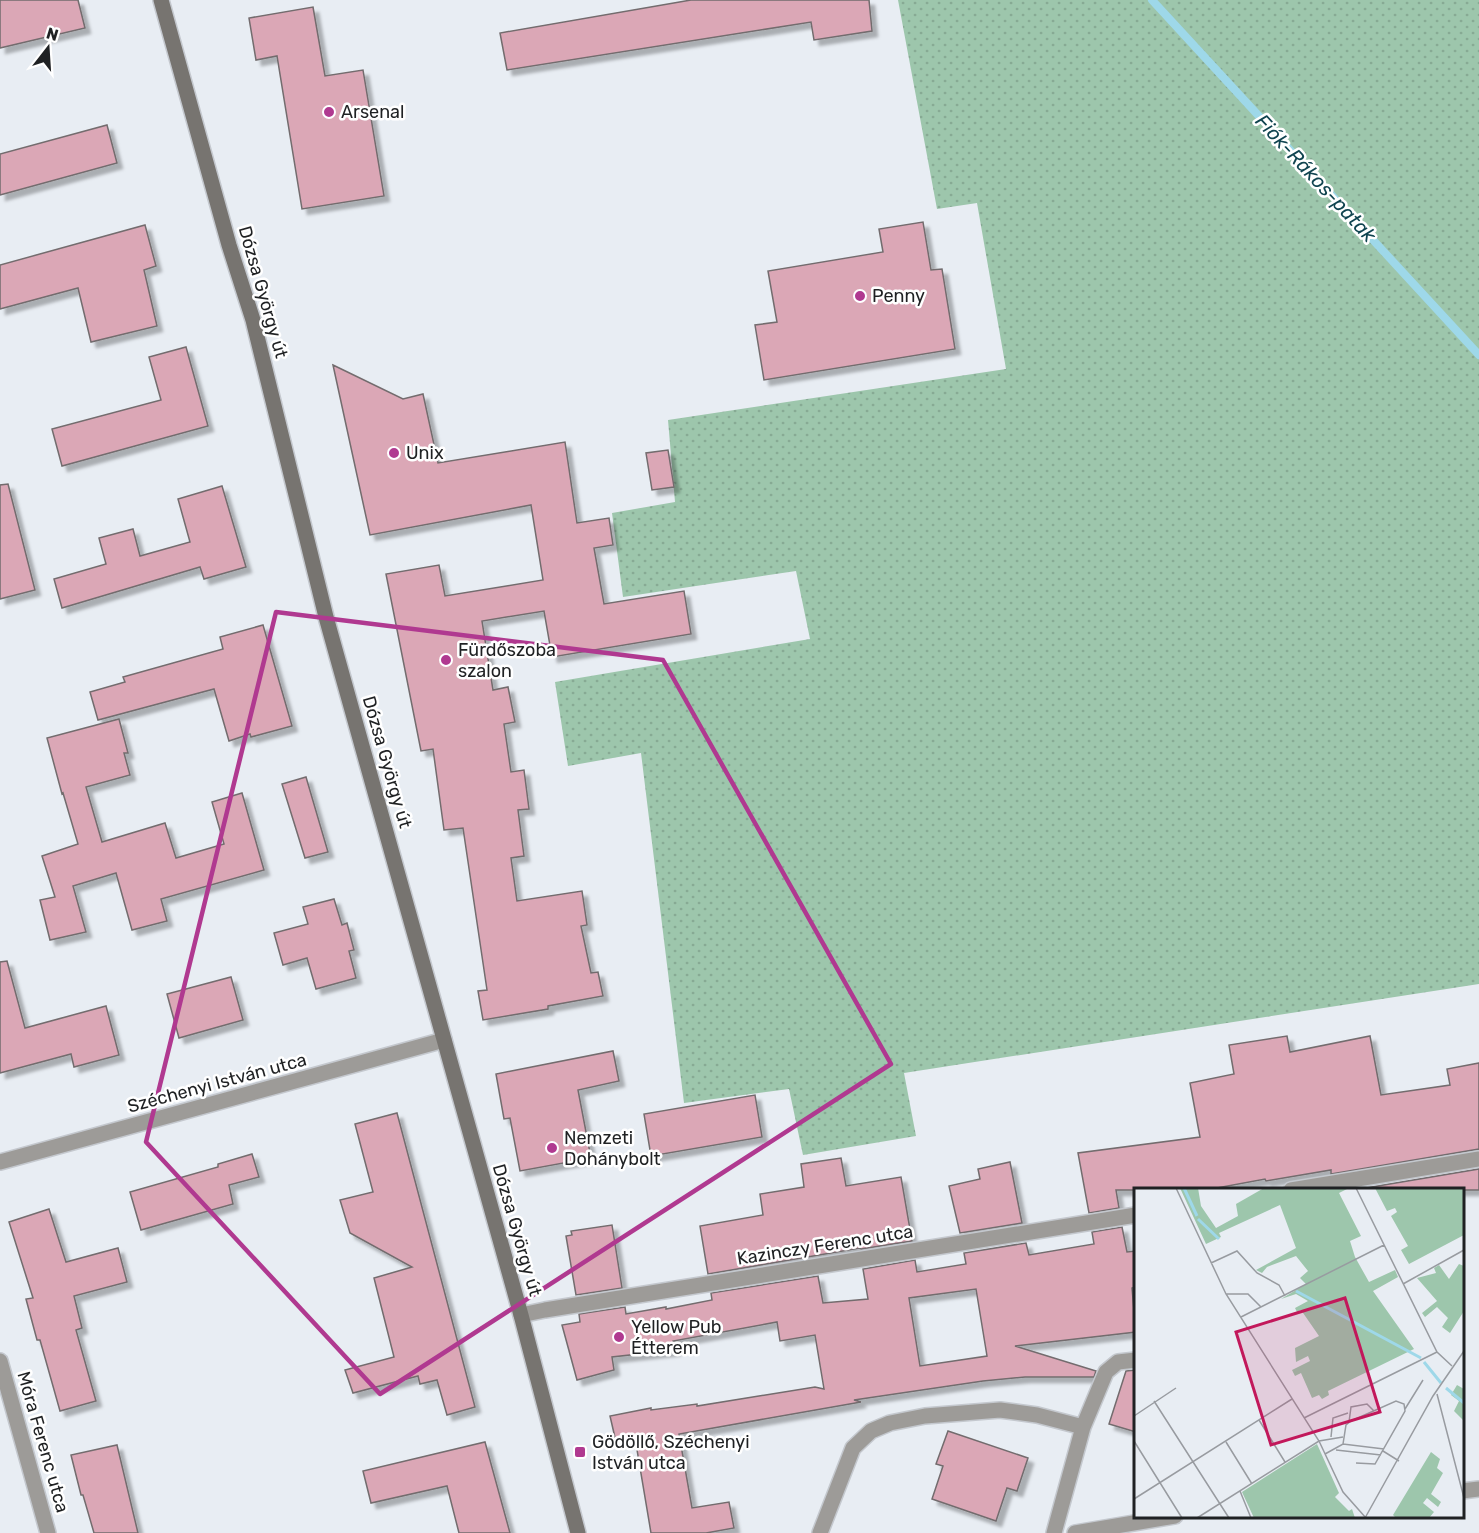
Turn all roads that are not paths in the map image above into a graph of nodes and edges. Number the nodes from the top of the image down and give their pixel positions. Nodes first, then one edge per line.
1 (161, 0) edge
2 (444, 1040) junction
3 (1479, 1159) edge
4 (0, 1162) edge
5 (1303, 1188) edge
6 (1134, 1215) edge
7 (521, 1315) junction
8 (1134, 1360) edge
9 (0, 1361) edge
10 (1083, 1427) junction
11 (1479, 1489) edge
12 (1464, 1491) edge
13 (1163, 1518) edge
14 (48, 1533) edge
15 (578, 1533) edge
16 (820, 1533) edge
17 (1054, 1533) edge
18 (1075, 1533) edge

1 - 2 main road, Dózsa György út
2 - 4 street, Széchenyi István utca
2 - 7 main road, Dózsa György út
3 - 5 street
6 - 7 street, Kazinczy Ferenc utca
7 - 15 main road, Dózsa György út
8 - 10 street
9 - 14 street, Móra Ferenc utca
10 - 16 street
10 - 17 street
11 - 12 street
13 - 18 street

